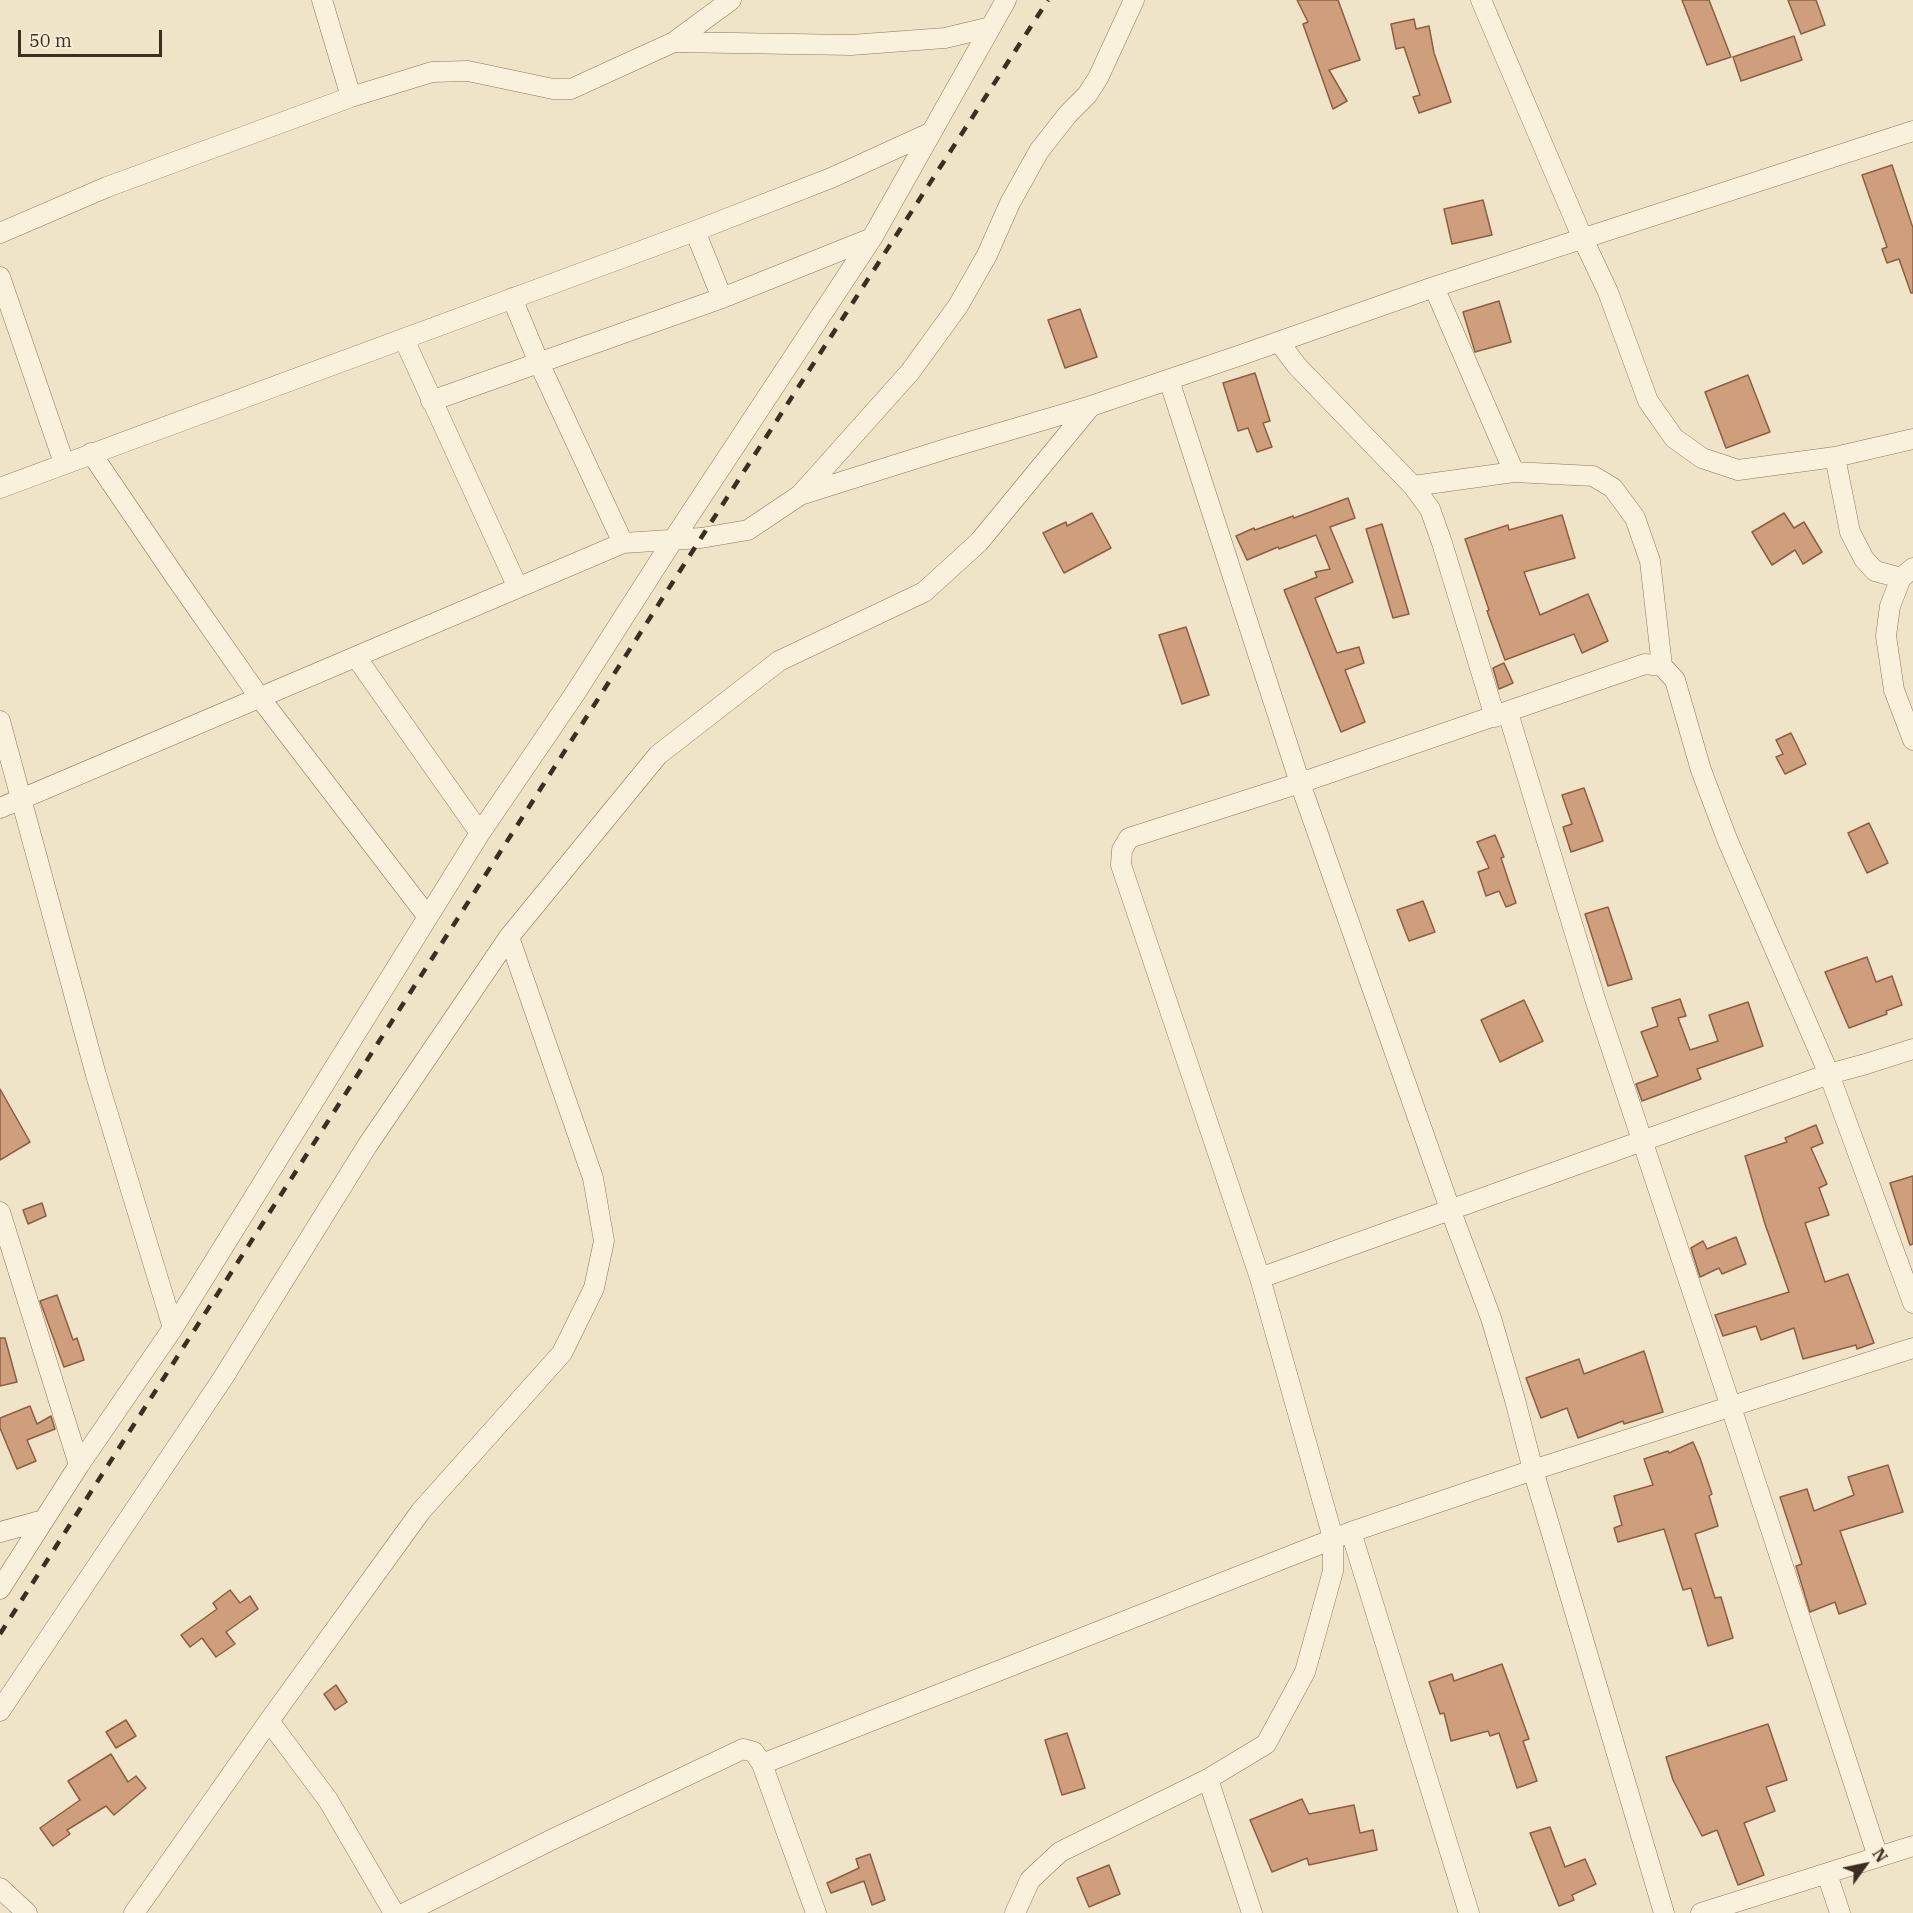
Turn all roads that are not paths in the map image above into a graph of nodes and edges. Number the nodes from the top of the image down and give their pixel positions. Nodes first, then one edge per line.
1 (322, 0) edge
2 (731, 0) edge
3 (1006, 0) edge
4 (1134, 0) edge
5 (1481, 0) edge
6 (991, 27) junction
7 (674, 42) junction
8 (351, 97) junction
9 (1913, 131) edge
10 (932, 132) junction
11 (695, 231) junction
12 (0, 233) edge
13 (872, 238) junction
14 (1583, 239) junction
15 (0, 277) edge
16 (1434, 287) junction
17 (512, 298) junction
18 (722, 298) junction
19 (404, 339) junction
20 (1279, 342) junction
21 (539, 363) junction
22 (1169, 380) junction
23 (431, 401) junction
24 (1091, 406) junction
25 (1913, 439) edge
26 (91, 453) junction
27 (1835, 458) junction
28 (64, 463) junction
29 (1514, 472) junction
30 (1413, 486) junction
31 (0, 488) edge
32 (800, 495) junction
33 (673, 540) junction
34 (623, 543) junction
35 (1907, 573) edge
36 (518, 588) junction
37 (356, 657) junction
38 (1662, 666) junction
39 (260, 698) junction
40 (1501, 715) junction
41 (0, 722) edge
42 (1913, 740) edge
43 (1300, 783) junction
44 (20, 799) junction
45 (0, 808) edge
46 (480, 833) junction
47 (428, 917) junction
48 (509, 937) junction
49 (1913, 1049) edge
50 (1829, 1074) junction
51 (1642, 1142) junction
52 (1450, 1209) junction
53 (0, 1212) edge
54 (1260, 1278) junction
55 (1913, 1303) edge
56 (173, 1328) junction
57 (1913, 1348) edge
58 (1731, 1407) junction
59 (79, 1465) junction
60 (1533, 1470) junction
61 (44, 1520) junction
62 (0, 1532) edge
63 (1342, 1535) junction
64 (0, 1589) edge
65 (0, 1711) edge
66 (269, 1721) junction
67 (762, 1764) junction
68 (1208, 1779) junction
69 (1913, 1846) edge
70 (1878, 1857) junction
71 (1827, 1874) junction
72 (0, 1887) edge
73 (27, 1913) edge
74 (134, 1913) edge
75 (394, 1913) edge
76 (405, 1913) edge
77 (816, 1913) edge
78 (1015, 1913) edge
79 (1252, 1913) edge
80 (1469, 1913) edge
81 (1664, 1913) edge
82 (1701, 1913) edge
83 (1840, 1913) edge

1 - 8 street
2 - 7 street
3 - 6 street
4 - 32 street
5 - 14 street
6 - 7 street
6 - 10 street
7 - 8 street
8 - 12 street
9 - 14 street
10 - 11 street
10 - 13 street
11 - 17 street
11 - 18 street
13 - 18 street
13 - 33 street
14 - 16 street
14 - 27 street
15 - 28 street
16 - 20 street
16 - 29 street
17 - 19 street
17 - 21 street
18 - 21 street
19 - 23 street
19 - 26 street
20 - 22 street
20 - 30 street
21 - 23 street
21 - 34 street
22 - 24 street
22 - 43 street
23 - 36 street
24 - 32 street
24 - 48 street
25 - 27 street
26 - 28 street
26 - 39 street
27 - 35 street
28 - 31 street
29 - 30 street
29 - 38 street
30 - 40 street
32 - 33 street
33 - 34 street
33 - 46 street
34 - 36 street
35 - 42 street
36 - 37 street
37 - 39 street
37 - 46 street
38 - 40 street
38 - 50 street
39 - 44 street
39 - 47 street
40 - 43 street
40 - 51 street
41 - 44 street
43 - 52 street
43 - 54 street
44 - 45 street
44 - 56 street
46 - 47 street
47 - 56 street
48 - 65 street
48 - 66 street
49 - 50 street
50 - 51 street
50 - 55 street
51 - 52 street
51 - 58 street
52 - 54 street
52 - 60 street
53 - 59 street
54 - 63 street
56 - 59 street
57 - 58 street
58 - 60 street
58 - 70 street
59 - 61 street
60 - 63 street
60 - 81 street
61 - 62 street
61 - 64 street
63 - 67 street
63 - 68 street
63 - 80 street
66 - 74 street
66 - 75 street
67 - 76 street
67 - 77 street
68 - 78 street
68 - 79 street
69 - 70 street
70 - 71 street
71 - 82 street
71 - 83 street
72 - 73 street

